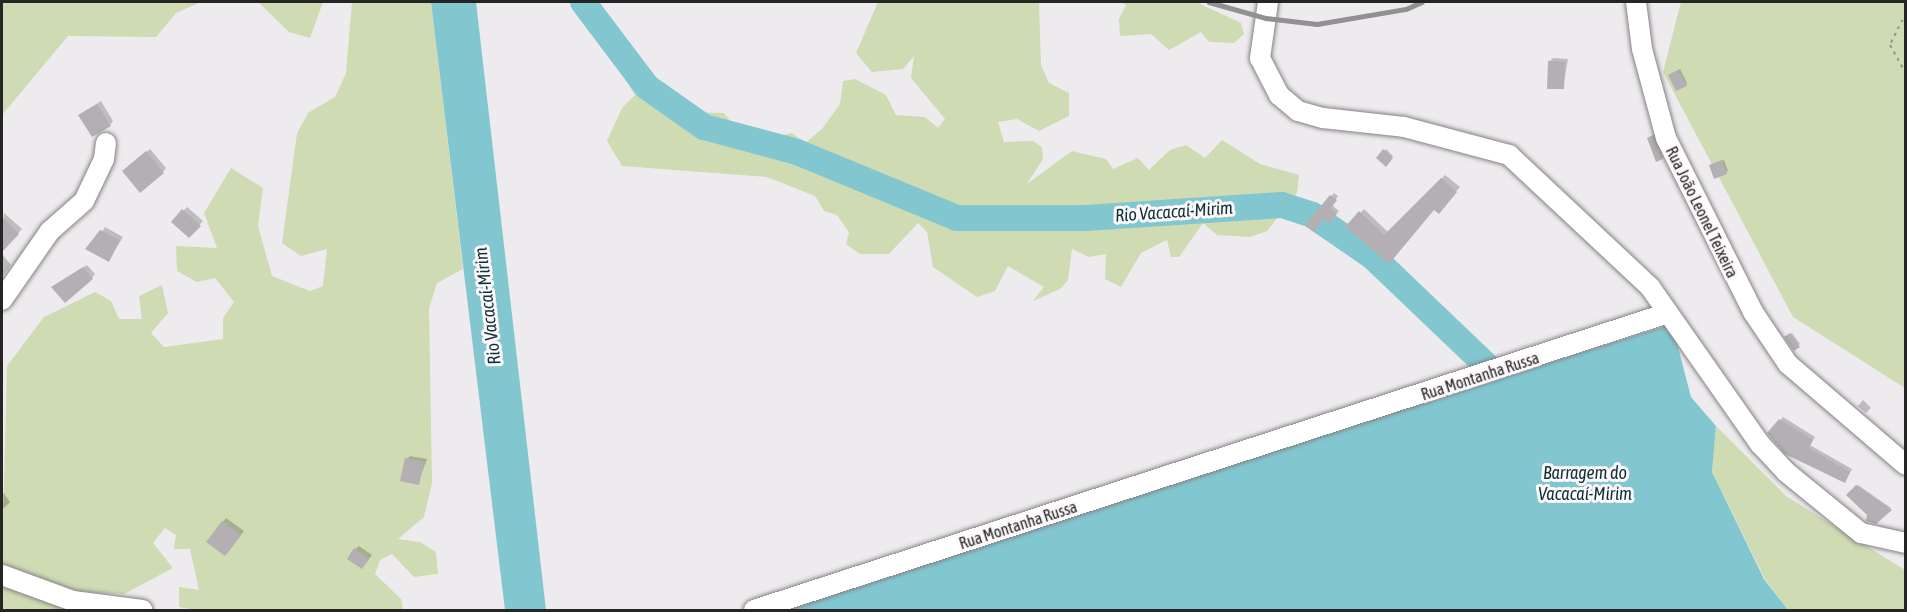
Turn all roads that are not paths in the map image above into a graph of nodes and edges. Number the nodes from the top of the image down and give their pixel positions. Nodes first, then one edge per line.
1 (1268, 2) edge
2 (1636, 2) edge
3 (106, 143) dead end
4 (2, 300) edge
5 (1668, 313) junction
6 (1905, 465) edge
7 (1905, 543) edge
8 (2, 574) edge
9 (142, 610) edge
10 (753, 610) edge

1 - 5 street
2 - 6 street, Rua João Leonel Teixeira
3 - 4 street
5 - 7 street
5 - 10 street, Rua Montanha Russa
8 - 9 street

